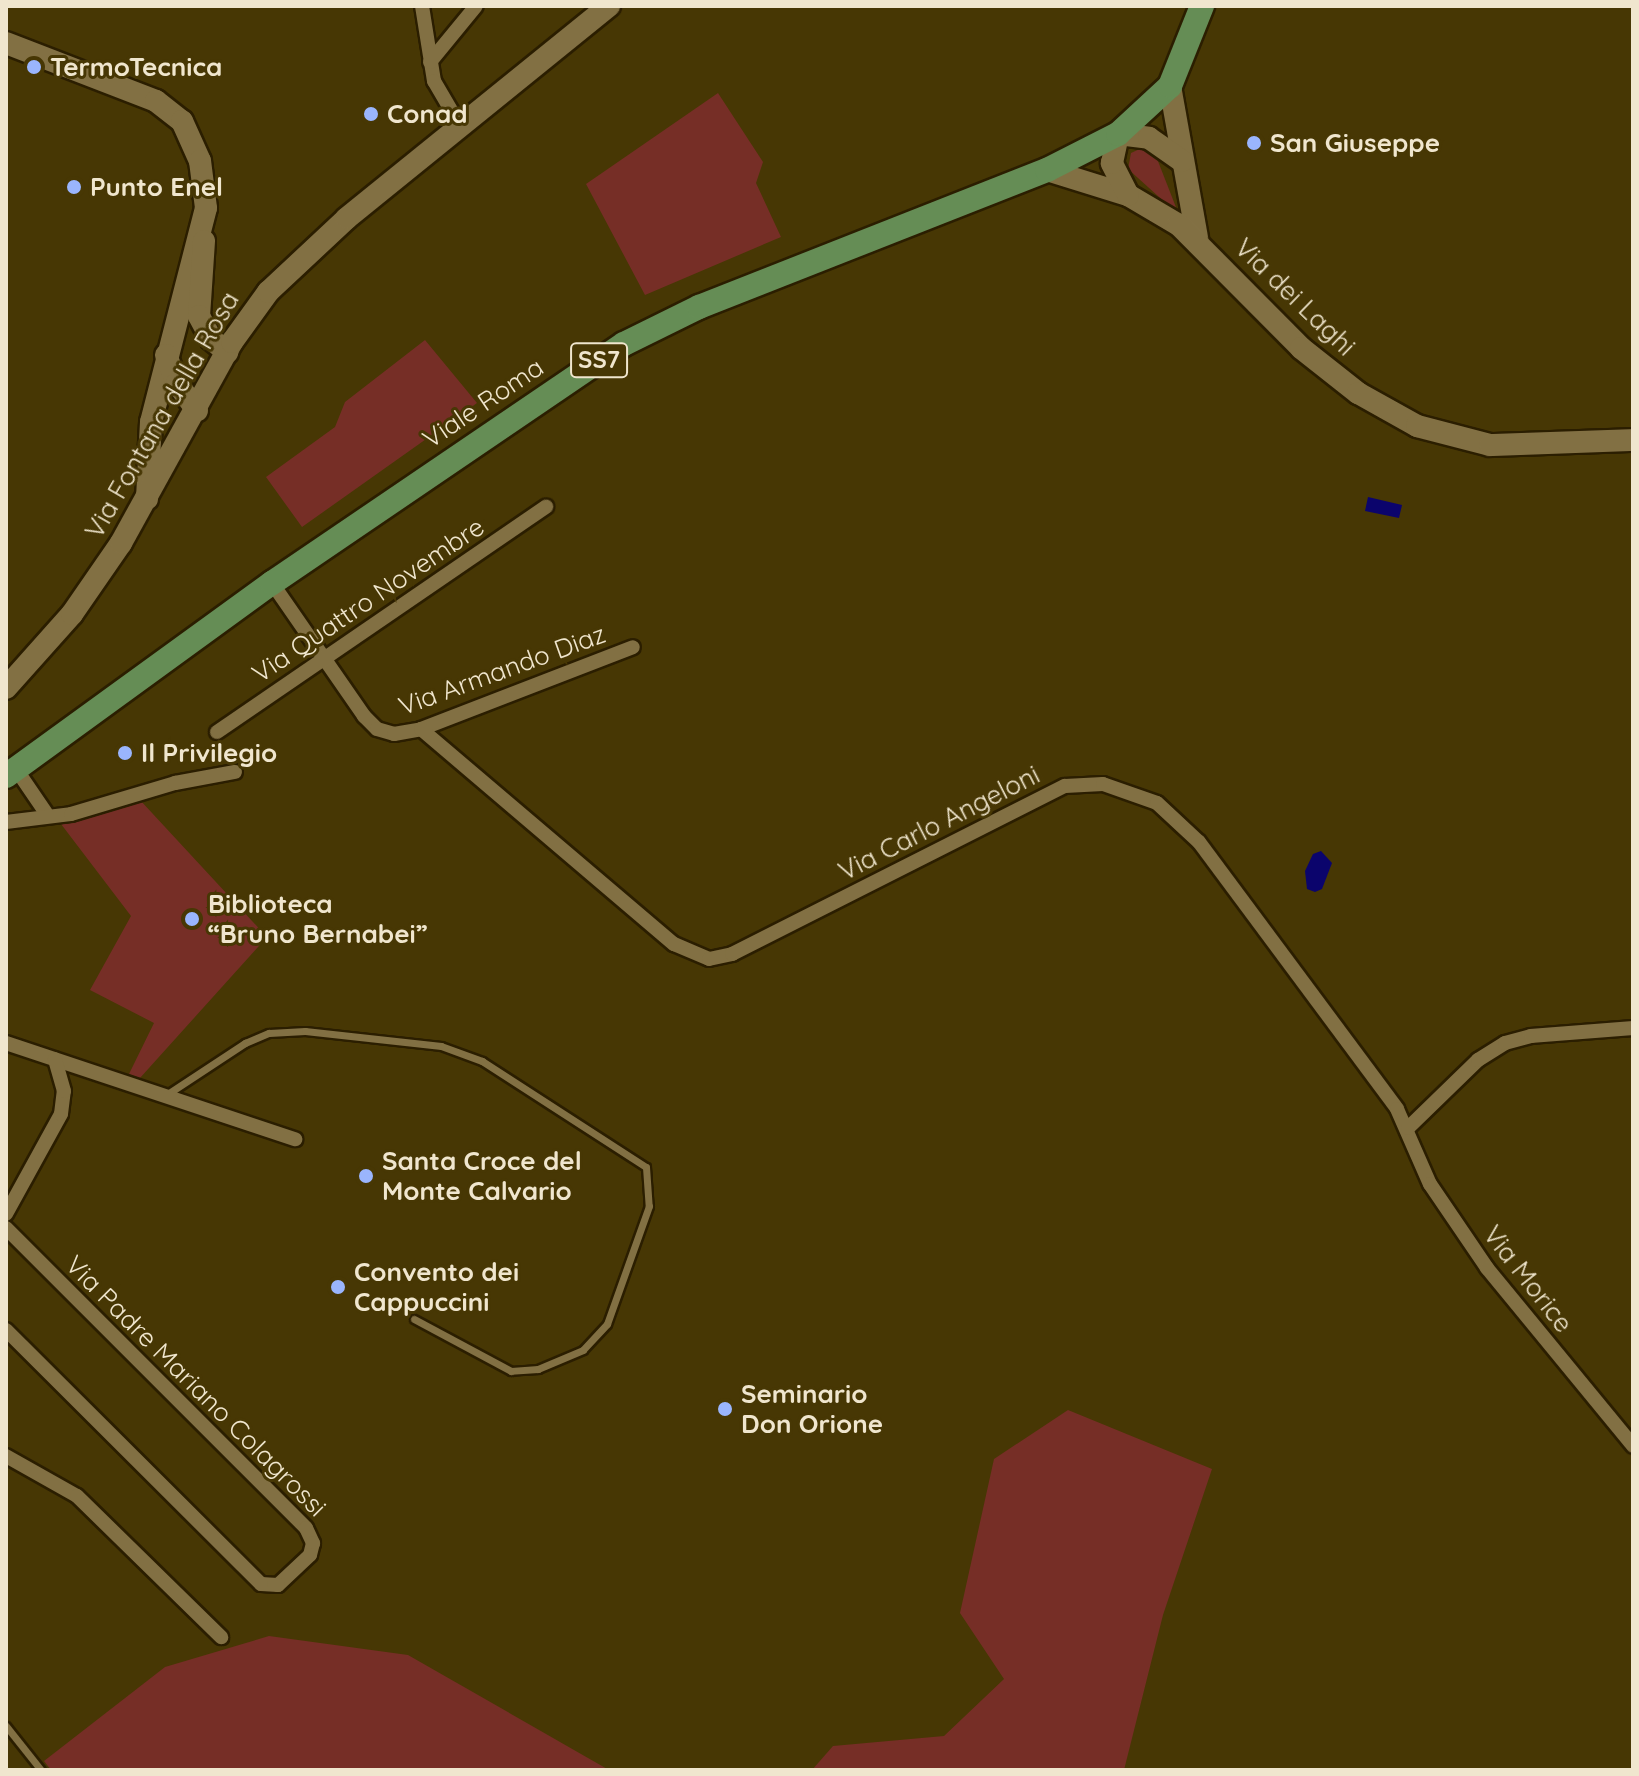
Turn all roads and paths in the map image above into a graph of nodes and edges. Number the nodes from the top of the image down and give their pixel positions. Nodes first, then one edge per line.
1 (422, 6) edge
2 (476, 6) edge
3 (609, 6) edge
4 (1202, 6) edge
5 (6, 43) edge
6 (430, 62) junction
7 (1170, 86) junction
8 (461, 127) junction
9 (1118, 134) junction
10 (1182, 161) junction
11 (1047, 170) junction
12 (1128, 195) junction
13 (202, 230) junction
14 (1197, 238) junction
15 (227, 352) junction
16 (165, 354) junction
17 (197, 411) junction
18 (1633, 440) edge
19 (147, 500) junction
20 (546, 507) dead end
21 (272, 583) junction
22 (633, 647) dead end
23 (323, 660) junction
24 (6, 688) edge
25 (421, 729) junction
26 (217, 732) dead end
27 (235, 772) dead end
28 (11, 773) edge
29 (46, 813) junction
30 (6, 822) edge
31 (1633, 1028) edge
32 (6, 1043) edge
33 (55, 1059) junction
34 (166, 1095) junction
35 (1408, 1128) junction
36 (295, 1139) dead end
37 (6, 1214) edge
38 (6, 1228) edge
39 (414, 1319) dead end
40 (6, 1330) edge
41 (1633, 1446) edge
42 (6, 1456) edge
43 (221, 1637) dead end
44 (6, 1726) edge
45 (41, 1770) edge

1 - 6 street
2 - 6 street
3 - 8 main road, Via Fontana della Rosa
4 - 7 main road, Viale Roma / SS7
5 - 13 main road
6 - 8 street
7 - 9 main road, Viale Roma / SS7
7 - 10 main road
8 - 15 main road, Via Fontana della Rosa
9 - 10 main road
9 - 11 main road, Viale Roma / SS7
9 - 12 main road
10 - 14 main road
11 - 12 main road, Via dei Laghi
11 - 21 main road, Viale Roma / SS7
12 - 14 main road, Via dei Laghi
13 - 15 main road
13 - 16 main road
14 - 18 main road, Via dei Laghi
15 - 17 main road, Via Fontana della Rosa
16 - 17 main road
16 - 19 main road
17 - 19 main road, Via Fontana della Rosa
19 - 24 main road, Via Fontana della Rosa
20 - 23 street, Via Quattro Novembre
21 - 23 street, Via Armando Diaz
21 - 28 main road, Viale Roma / SS7
22 - 25 street, Via Armando Diaz
23 - 25 street, Via Armando Diaz
23 - 26 street, Via Quattro Novembre
25 - 35 street, Via Carlo Angeloni
27 - 29 street
28 - 29 street
29 - 30 street
31 - 35 street
32 - 33 street
33 - 34 street
33 - 37 street
34 - 36 street
34 - 39 lane
35 - 41 street, Via Morice
38 - 40 street, Via Padre Mariano Colagrossi
42 - 43 street
44 - 45 lane

